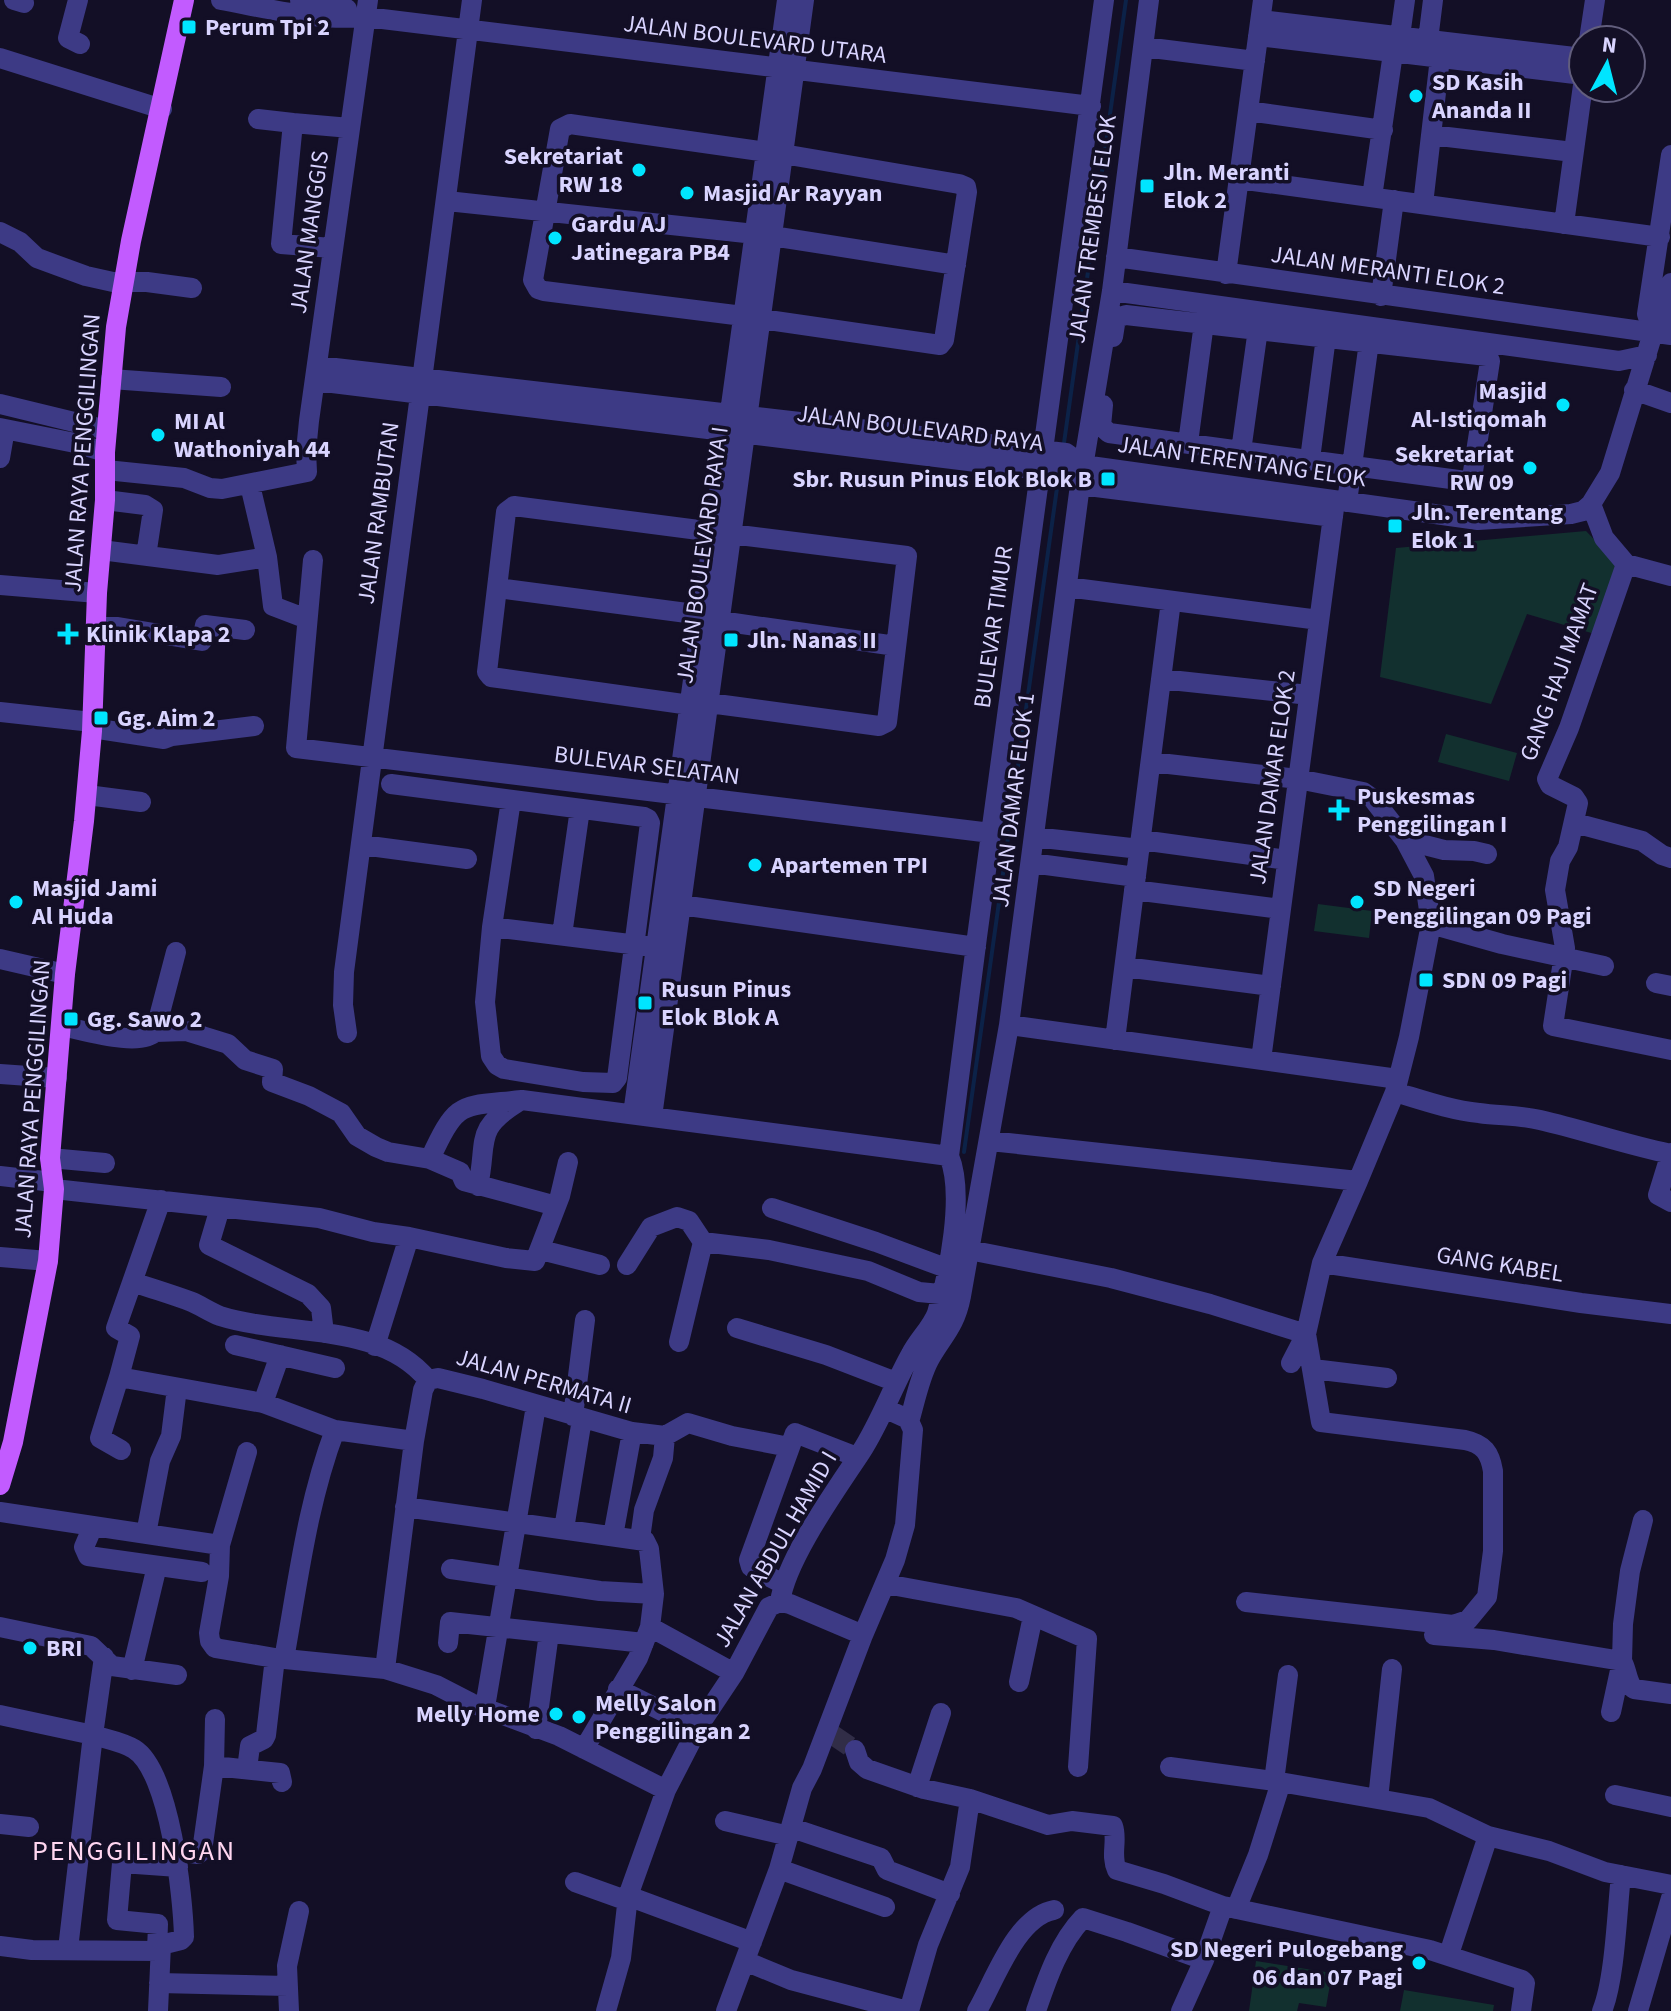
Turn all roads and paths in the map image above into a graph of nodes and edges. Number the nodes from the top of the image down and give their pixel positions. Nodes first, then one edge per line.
1 (78, 0) edge
2 (184, 0) edge
3 (221, 0) edge
4 (300, 0) edge
5 (472, 0) edge
6 (787, 0) edge
7 (804, 0) edge
8 (1104, 0) edge
9 (1149, 0) edge
10 (1405, 0) edge
11 (1433, 0) edge
12 (1595, 0) edge
13 (367, 8) edge
14 (1261, 19) edge
15 (1591, 24) edge
16 (468, 30) junction
17 (1428, 40) junction
18 (80, 44) dead end
19 (1396, 44) junction
20 (1144, 47) junction
21 (1567, 56) edge
22 (0, 58) edge
23 (1440, 58) junction
24 (1255, 61) junction
25 (786, 69) junction
26 (1567, 73) edge
27 (1580, 104) edge
28 (1091, 106) junction
29 (162, 109) junction
30 (1248, 111) junction
31 (258, 119) dead end
32 (293, 123) junction
33 (350, 128) junction
34 (1383, 130) junction
35 (1431, 135) junction
36 (1573, 152) junction
37 (775, 153) junction
38 (1671, 155) edge
39 (1239, 179) junction
40 (1372, 197) junction
41 (447, 201) junction
42 (1407, 202) junction
43 (545, 211) junction
44 (1564, 224) junction
45 (0, 232) edge
46 (763, 235) junction
47 (1660, 237) junction
48 (332, 248) junction
49 (1116, 257) junction
50 (956, 265) junction
51 (1226, 274) junction
52 (122, 283) junction
53 (1671, 283) edge
54 (192, 288) dead end
55 (1112, 291) junction
56 (1387, 296) junction
57 (752, 318) junction
58 (1204, 323) junction
59 (1258, 329) junction
60 (1662, 334) edge
61 (1326, 337) junction
62 (1369, 342) junction
63 (1641, 373) junction
64 (317, 374) junction
65 (111, 379) junction
66 (421, 386) junction
67 (221, 387) dead end
68 (1671, 403) edge
69 (0, 404) edge
70 (738, 424) junction
71 (2, 429) edge
72 (107, 430) junction
73 (1160, 439) junction
74 (1188, 443) junction
75 (1241, 451) junction
76 (0, 458) edge
77 (1310, 459) junction
78 (1042, 460) junction
79 (105, 461) junction
80 (1350, 465) junction
81 (1156, 474) junction
82 (1081, 475) junction
83 (250, 485) junction
84 (105, 500) junction
85 (1591, 504) junction
86 (1338, 507) junction
87 (723, 533) junction
88 (101, 550) junction
89 (146, 556) junction
90 (267, 557) junction
91 (313, 560) dead end
92 (1626, 564) junction
93 (1671, 576) edge
94 (0, 585) edge
95 (1067, 587) junction
96 (498, 588) junction
97 (97, 593) junction
98 (1171, 601) junction
99 (711, 618) junction
100 (307, 619) junction
101 (1319, 620) junction
102 (96, 627) junction
103 (245, 630) dead end
104 (896, 646) junction
105 (1161, 679) junction
106 (1309, 695) junction
107 (699, 704) junction
108 (0, 712) edge
109 (92, 725) junction
110 (254, 726) dead end
111 (374, 757) junction
112 (1151, 762) junction
113 (1298, 779) junction
114 (391, 784) dead end
115 (87, 795) junction
116 (687, 796) junction
117 (511, 800) junction
118 (141, 802) dead end
119 (580, 809) junction
120 (1575, 823) junction
121 (991, 833) junction
122 (1034, 837) junction
123 (1405, 840) junction
124 (1140, 844) junction
125 (362, 845) junction
126 (1487, 854) dead end
127 (1671, 858) edge
128 (467, 859) dead end
129 (1287, 860) junction
130 (1031, 863) junction
131 (1135, 884) junction
132 (681, 905) junction
133 (1281, 909) junction
134 (1431, 924) junction
135 (492, 927) junction
136 (562, 935) junction
137 (634, 945) junction
138 (976, 947) junction
139 (666, 949) junction
140 (176, 952) dead end
141 (1565, 958) junction
142 (0, 959) edge
143 (1604, 966) dead end
144 (1125, 967) junction
145 (65, 974) junction
146 (1271, 986) junction
147 (1009, 1025) junction
148 (61, 1026) junction
149 (155, 1032) junction
150 (347, 1033) dead end
151 (1115, 1040) junction
152 (1671, 1050) edge
153 (1261, 1060) junction
154 (0, 1074) edge
155 (57, 1078) junction
156 (1397, 1086) junction
157 (522, 1100) junction
158 (643, 1116) junction
159 (990, 1141) junction
160 (1671, 1153) edge
161 (949, 1156) junction
162 (50, 1158) junction
163 (430, 1159) junction
164 (568, 1162) dead end
165 (105, 1163) dead end
166 (0, 1176) edge
167 (1358, 1181) junction
168 (54, 1186) junction
169 (478, 1186) junction
170 (161, 1200) junction
171 (1671, 1202) edge
172 (556, 1206) junction
173 (220, 1208) junction
174 (772, 1208) dead end
175 (409, 1237) junction
176 (703, 1242) junction
177 (541, 1250) junction
178 (969, 1250) junction
179 (0, 1257) edge
180 (48, 1261) junction
181 (1322, 1263) junction
182 (600, 1265) dead end
183 (627, 1265) dead end
184 (946, 1268) junction
185 (133, 1282) junction
186 (951, 1296) junction
187 (1671, 1314) edge
188 (585, 1320) dead end
189 (737, 1328) dead end
190 (324, 1333) junction
191 (1306, 1334) junction
192 (679, 1342) dead end
193 (235, 1345) dead end
194 (375, 1346) junction
195 (280, 1355) junction
196 (1291, 1363) dead end
197 (335, 1368) dead end
198 (1313, 1369) junction
199 (119, 1377) junction
200 (1387, 1378) dead end
201 (428, 1380) junction
202 (896, 1382) junction
203 (177, 1388) junction
204 (263, 1403) junction
205 (536, 1406) junction
206 (887, 1410) junction
207 (578, 1417) junction
208 (908, 1421) junction
209 (335, 1430) junction
210 (632, 1432) junction
211 (665, 1436) junction
212 (6, 1441) edge
213 (414, 1441) junction
214 (789, 1447) junction
215 (121, 1450) dead end
216 (247, 1452) dead end
217 (857, 1457) junction
218 (0, 1485) edge
219 (405, 1507) junction
220 (0, 1512) edge
221 (1643, 1520) dead end
222 (515, 1523) junction
223 (93, 1526) junction
224 (564, 1529) junction
225 (146, 1534) junction
226 (613, 1536) junction
227 (640, 1539) junction
228 (220, 1545) junction
229 (157, 1566) junction
230 (451, 1569) dead end
231 (202, 1572) dead end
232 (508, 1577) junction
233 (886, 1584) junction
234 (781, 1593) junction
235 (654, 1594) junction
236 (1033, 1616) junction
237 (499, 1626) junction
238 (0, 1627) edge
239 (549, 1633) junction
240 (647, 1635) junction
241 (863, 1635) junction
242 (448, 1643) dead end
243 (104, 1657) junction
244 (280, 1658) junction
245 (1622, 1661) junction
246 (385, 1669) junction
247 (1392, 1669) dead end
248 (132, 1670) junction
249 (734, 1673) junction
250 (177, 1675) dead end
251 (1288, 1675) dead end
252 (1019, 1682) dead end
253 (618, 1689) junction
254 (1671, 1694) edge
255 (485, 1707) junction
256 (1611, 1712) dead end
257 (941, 1713) dead end
258 (0, 1715) edge
259 (215, 1719) dead end
260 (700, 1724) junction
261 (536, 1729) junction
262 (93, 1735) junction
263 (584, 1749) junction
264 (855, 1750) tunnel mouth
265 (214, 1766) junction
266 (1078, 1767) dead end
267 (1170, 1767) dead end
268 (247, 1769) junction
269 (282, 1782) dead end
270 (1277, 1782) junction
271 (917, 1787) junction
272 (666, 1790) junction
273 (1615, 1795) dead end
274 (970, 1799) junction
275 (1378, 1799) junction
276 (1671, 1807) edge
277 (725, 1821) dead end
278 (0, 1824) edge
279 (29, 1827) dead end
280 (791, 1832) junction
281 (1488, 1836) junction
282 (177, 1859) junction
283 (779, 1869) junction
284 (1621, 1875) junction
285 (575, 1882) dead end
286 (1671, 1885) edge
287 (950, 1894) junction
288 (628, 1898) junction
289 (1671, 1898) edge
290 (885, 1907) dead end
291 (1230, 1908) junction
292 (1054, 1910) dead end
293 (299, 1911) dead end
294 (0, 1946) edge
295 (68, 1949) junction
296 (158, 1951) junction
297 (748, 1952) junction
298 (1449, 1954) junction
299 (1204, 1960) junction
300 (159, 1983) junction
301 (288, 1986) junction
302 (898, 2010) edge
303 (1526, 2010) edge
304 (158, 2011) edge
305 (289, 2011) edge
306 (606, 2011) edge
307 (726, 2011) edge
308 (977, 2011) edge
309 (1036, 2011) edge
310 (1181, 2011) edge
311 (1602, 2011) edge
312 (1638, 2011) edge

1 - 18 street
2 - 29 main road, JALAN RAYA PENGGILINGAN
3 - 13 street, JALAN BOULEVARD UTARA
4 - 13 street, JALAN BOULEVARD UTARA
5 - 16 street, JALAN RAMBUTAN
6 - 25 street, JALAN BOULEVARD RAYA I
7 - 25 street, JALAN BOULEVARD RAYA I
8 - 28 street, BULEVAR TIMUR
9 - 20 street, JALAN TREMBESI ELOK
10 - 19 street
11 - 17 street
12 - 15 street
13 - 16 street, JALAN BOULEVARD UTARA
13 - 33 street, JALAN MANGGIS
14 - 19 street
14 - 24 street
16 - 25 street, JALAN BOULEVARD UTARA
16 - 41 street, JALAN RAMBUTAN
17 - 19 street
17 - 21 street
19 - 23 street
19 - 34 street
20 - 24 street
20 - 49 street, JALAN TREMBESI ELOK
22 - 29 street
23 - 26 street
23 - 35 street
24 - 30 street
25 - 28 street, JALAN BOULEVARD UTARA
25 - 37 street, JALAN BOULEVARD RAYA I
27 - 36 street
28 - 78 street, BULEVAR TIMUR
29 - 52 main road, JALAN RAYA PENGGILINGAN
30 - 34 street
30 - 39 street
31 - 32 street
32 - 33 street
32 - 48 street
33 - 48 street, JALAN MANGGIS
34 - 40 street
35 - 36 street
35 - 42 street
36 - 44 street
37 - 43 street
37 - 46 street, JALAN BOULEVARD RAYA I
37 - 50 street
38 - 47 street
39 - 40 street
39 - 51 street
40 - 42 street
41 - 43 street
41 - 66 street, JALAN RAMBUTAN
42 - 44 street
42 - 56 street
43 - 46 street
43 - 57 street
44 - 47 street
45 - 52 street
46 - 50 street
46 - 57 street, JALAN BOULEVARD RAYA I
47 - 60 street
48 - 64 street, JALAN MANGGIS
49 - 51 street, JALAN MERANTI ELOK 2
49 - 55 street, JALAN TREMBESI ELOK
50 - 57 street
51 - 56 street, JALAN MERANTI ELOK 2
52 - 54 street
52 - 65 main road, JALAN RAYA PENGGILINGAN
53 - 60 street
55 - 63 street
55 - 82 street, JALAN TREMBESI ELOK
56 - 60 street, JALAN MERANTI ELOK 2
57 - 70 street, JALAN BOULEVARD RAYA I
58 - 59 street
58 - 73 street
58 - 74 street
59 - 61 street
59 - 75 street
60 - 63 street
61 - 62 street
61 - 77 street
62 - 80 street, JALAN DAMAR ELOK 2
62 - 80 street
63 - 68 street
63 - 85 street
64 - 66 street, JALAN BOULEVARD RAYA
64 - 83 street, JALAN MANGGIS
65 - 67 street
65 - 72 main road, JALAN RAYA PENGGILINGAN
66 - 70 street, JALAN BOULEVARD RAYA
66 - 111 street, JALAN RAMBUTAN
69 - 72 street
70 - 78 street, JALAN BOULEVARD RAYA
70 - 87 street, JALAN BOULEVARD RAYA I
71 - 76 street
71 - 79 street
72 - 79 main road, JALAN RAYA PENGGILINGAN
73 - 74 street
73 - 81 street
74 - 75 street
75 - 77 street
77 - 80 street
78 - 82 street, JALAN BOULEVARD RAYA
78 - 121 street, BULEVAR TIMUR
79 - 83 street
79 - 84 main road, JALAN RAYA PENGGILINGAN
80 - 86 street, JALAN DAMAR ELOK 2
81 - 82 street, JALAN TERENTANG ELOK
81 - 86 street, JALAN TERENTANG ELOK
82 - 86 street, JALAN TERENTANG ELOK
82 - 95 street, JALAN DAMAR ELOK 1
83 - 90 street
84 - 88 main road, JALAN RAYA PENGGILINGAN
84 - 89 street
85 - 86 street, JALAN TERENTANG ELOK
85 - 92 street
86 - 101 street, JALAN DAMAR ELOK 2
87 - 96 street
87 - 99 street, JALAN BOULEVARD RAYA I
87 - 104 street
88 - 89 street
88 - 97 main road, JALAN RAYA PENGGILINGAN
89 - 90 street
90 - 100 street
91 - 100 street
92 - 93 street
92 - 120 street, GANG HAJI MAMAT
94 - 97 street
95 - 98 street
95 - 122 street, JALAN DAMAR ELOK 1
96 - 99 street
96 - 107 street
97 - 102 main road, JALAN RAYA PENGGILINGAN
98 - 101 street
98 - 105 street
99 - 104 street
99 - 107 street, JALAN BOULEVARD RAYA I
100 - 111 street, BULEVAR SELATAN
101 - 106 street, JALAN DAMAR ELOK 2
102 - 103 street
102 - 109 main road, JALAN RAYA PENGGILINGAN
104 - 107 street
105 - 106 street
105 - 112 street
106 - 113 street, JALAN DAMAR ELOK 2
107 - 116 street, JALAN BOULEVARD RAYA I
108 - 109 street
109 - 110 street
109 - 115 main road, JALAN RAYA PENGGILINGAN
111 - 116 street, BULEVAR SELATAN
111 - 125 street, JALAN RAMBUTAN
112 - 113 street
112 - 124 street
113 - 123 street
113 - 129 street, JALAN DAMAR ELOK 2
114 - 117 street
115 - 118 street
115 - 145 main road, JALAN RAYA PENGGILINGAN
116 - 121 street, BULEVAR SELATAN
116 - 132 street, JALAN BOULEVARD RAYA I
116 - 139 street, JALAN BOULEVARD RAYA I
117 - 119 street
117 - 135 street
119 - 136 street
119 - 137 street
120 - 127 street
120 - 141 street
121 - 138 street, BULEVAR TIMUR
122 - 124 street
122 - 130 street, JALAN DAMAR ELOK 1
123 - 126 street
123 - 134 street
124 - 129 street
124 - 131 street
125 - 128 street
125 - 150 street, JALAN RAMBUTAN
129 - 133 street, JALAN DAMAR ELOK 2
130 - 131 street
130 - 147 street, JALAN DAMAR ELOK 1
131 - 133 street
131 - 144 street
132 - 138 street
132 - 139 street, JALAN BOULEVARD RAYA I
133 - 146 street, JALAN DAMAR ELOK 2
134 - 141 street
134 - 156 street
135 - 136 street
135 - 137 street
136 - 137 street
137 - 139 street
138 - 161 street, BULEVAR TIMUR
139 - 158 street, JALAN BOULEVARD RAYA I
140 - 149 street
141 - 143 street
141 - 152 street
142 - 145 street
144 - 146 street
144 - 151 street
145 - 148 main road, JALAN RAYA PENGGILINGAN
146 - 153 street, JALAN DAMAR ELOK 2
147 - 151 street
147 - 159 street, JALAN DAMAR ELOK 1
148 - 149 street
148 - 155 main road, JALAN RAYA PENGGILINGAN
149 - 163 street
151 - 153 street
153 - 156 street
154 - 155 street
155 - 162 main road, JALAN RAYA PENGGILINGAN
156 - 160 street
156 - 167 street
157 - 158 street
157 - 163 street
157 - 169 street
158 - 161 street
159 - 167 street
159 - 178 street, JALAN DAMAR ELOK 1
160 - 171 street
161 - 184 street, JALAN ABDUL HAMID I
162 - 165 street
162 - 168 main road, JALAN RAYA PENGGILINGAN
163 - 169 street
164 - 172 street
166 - 168 street
167 - 181 street
168 - 170 street
168 - 180 main road, JALAN RAYA PENGGILINGAN
169 - 172 street
170 - 173 street
170 - 185 street
172 - 177 street
173 - 175 street
173 - 190 street
174 - 184 street
175 - 177 street
175 - 194 street
176 - 183 street
176 - 186 street
176 - 192 street
177 - 182 street
178 - 186 street, JALAN DAMAR ELOK 1
178 - 191 street
179 - 180 street
180 - 212 main road, JALAN RAYA PENGGILINGAN
181 - 187 street, GANG KABEL
181 - 191 street
184 - 186 street, JALAN ABDUL HAMID I
185 - 190 street
185 - 199 street
186 - 202 street, JALAN ABDUL HAMID I
186 - 208 street
188 - 207 street
189 - 202 street
190 - 194 street
191 - 196 street
191 - 198 street
193 - 195 street
194 - 201 street
195 - 197 street
195 - 204 street
198 - 200 street
198 - 245 street
199 - 203 street
199 - 215 street
201 - 205 street, JALAN PERMATA II
201 - 213 street, JALAN PERMATA II
202 - 206 street, JALAN ABDUL HAMID I
203 - 204 street
203 - 225 street
204 - 209 street
205 - 207 street, JALAN PERMATA II
205 - 222 street
206 - 208 street
206 - 217 street, JALAN ABDUL HAMID I
207 - 210 street, JALAN PERMATA II
207 - 224 street
208 - 233 street
209 - 213 street
209 - 244 street
210 - 211 street, JALAN PERMATA II
210 - 226 street
211 - 214 street, JALAN PERMATA II
211 - 227 street
212 - 218 main road, JALAN RAYA PENGGILINGAN
213 - 219 street, JALAN PERMATA II
214 - 217 street
214 - 234 street
216 - 228 street
217 - 234 street, JALAN ABDUL HAMID I
219 - 222 street
219 - 246 street, JALAN PERMATA II
220 - 223 street
221 - 245 street
222 - 224 street
222 - 232 street
223 - 225 street
223 - 229 street
224 - 226 street
225 - 228 street
226 - 227 street
227 - 235 street
228 - 244 street
229 - 231 street
229 - 248 street
230 - 232 street
232 - 235 street
232 - 237 street
233 - 236 street
233 - 241 street
234 - 241 street
234 - 249 street, JALAN ABDUL HAMID I
235 - 240 street
236 - 252 street
236 - 266 street
237 - 239 street
237 - 242 street
237 - 255 street
238 - 243 street
239 - 240 street
239 - 261 street
240 - 249 street
240 - 253 street
241 - 280 street
243 - 248 street
243 - 262 street
244 - 246 street
244 - 268 street
245 - 254 street
245 - 256 street
246 - 255 street
247 - 275 street
248 - 250 street
249 - 260 street, JALAN ABDUL HAMID I
251 - 270 street
253 - 260 street
253 - 263 street
255 - 261 street
257 - 271 street
258 - 262 street
259 - 265 street
260 - 272 street, JALAN ABDUL HAMID I
261 - 263 street
262 - 282 street
262 - 295 street
263 - 272 street
264 - 271 street
265 - 268 street
265 - 282 street
267 - 270 street
268 - 269 street
270 - 275 street
270 - 291 street
271 - 274 street
272 - 288 street, JALAN ABDUL HAMID I
273 - 276 street
274 - 287 street
274 - 291 street
275 - 281 street
277 - 280 street
278 - 279 street
280 - 283 street
280 - 287 street
281 - 284 street
281 - 298 street
282 - 296 street
282 - 296 street
283 - 290 street
283 - 297 street
284 - 286 street
284 - 311 street
285 - 288 street
287 - 302 street
288 - 297 street
288 - 306 street, JALAN ABDUL HAMID I
289 - 312 street
291 - 298 street
291 - 299 street
292 - 308 street
293 - 301 street
294 - 295 street
295 - 296 street
296 - 300 street
297 - 302 street
297 - 307 street
298 - 303 street
299 - 309 street
299 - 310 street
300 - 301 street
300 - 304 street
301 - 305 street

